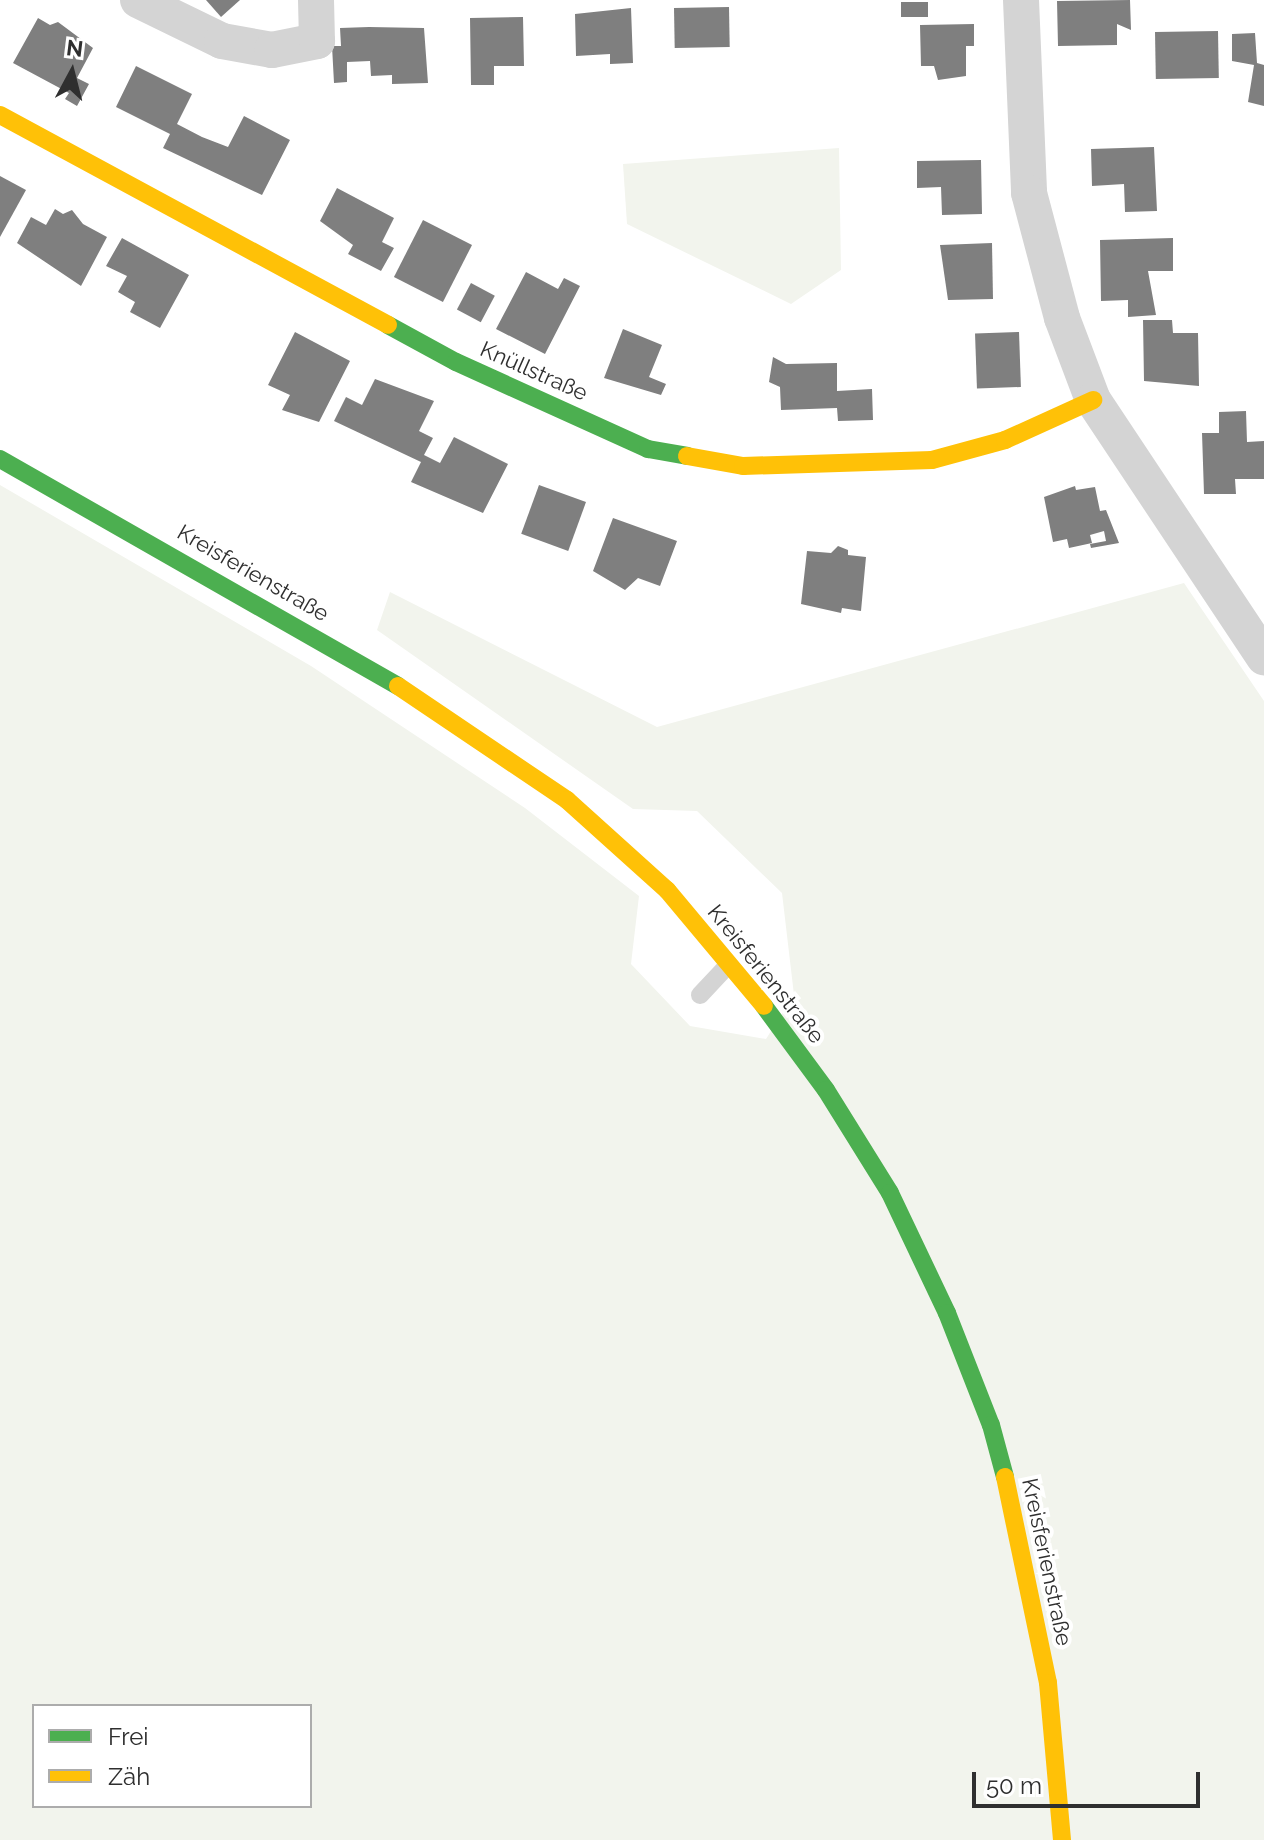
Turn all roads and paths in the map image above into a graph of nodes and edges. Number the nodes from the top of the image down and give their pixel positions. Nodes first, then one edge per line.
1 (138, 0) edge
2 (316, 0) edge
3 (1021, 0) edge
4 (0, 115) edge
5 (1093, 400) junction
6 (0, 459) edge
7 (1264, 657) edge
8 (729, 964) junction
9 (700, 995) dead end
10 (1062, 1840) edge

1 - 2 street
3 - 5 street
4 - 5 street, Knüllstraße
5 - 7 street
6 - 8 street, Kreisferienstraße
8 - 9 lane
8 - 10 street, Kreisferienstraße

